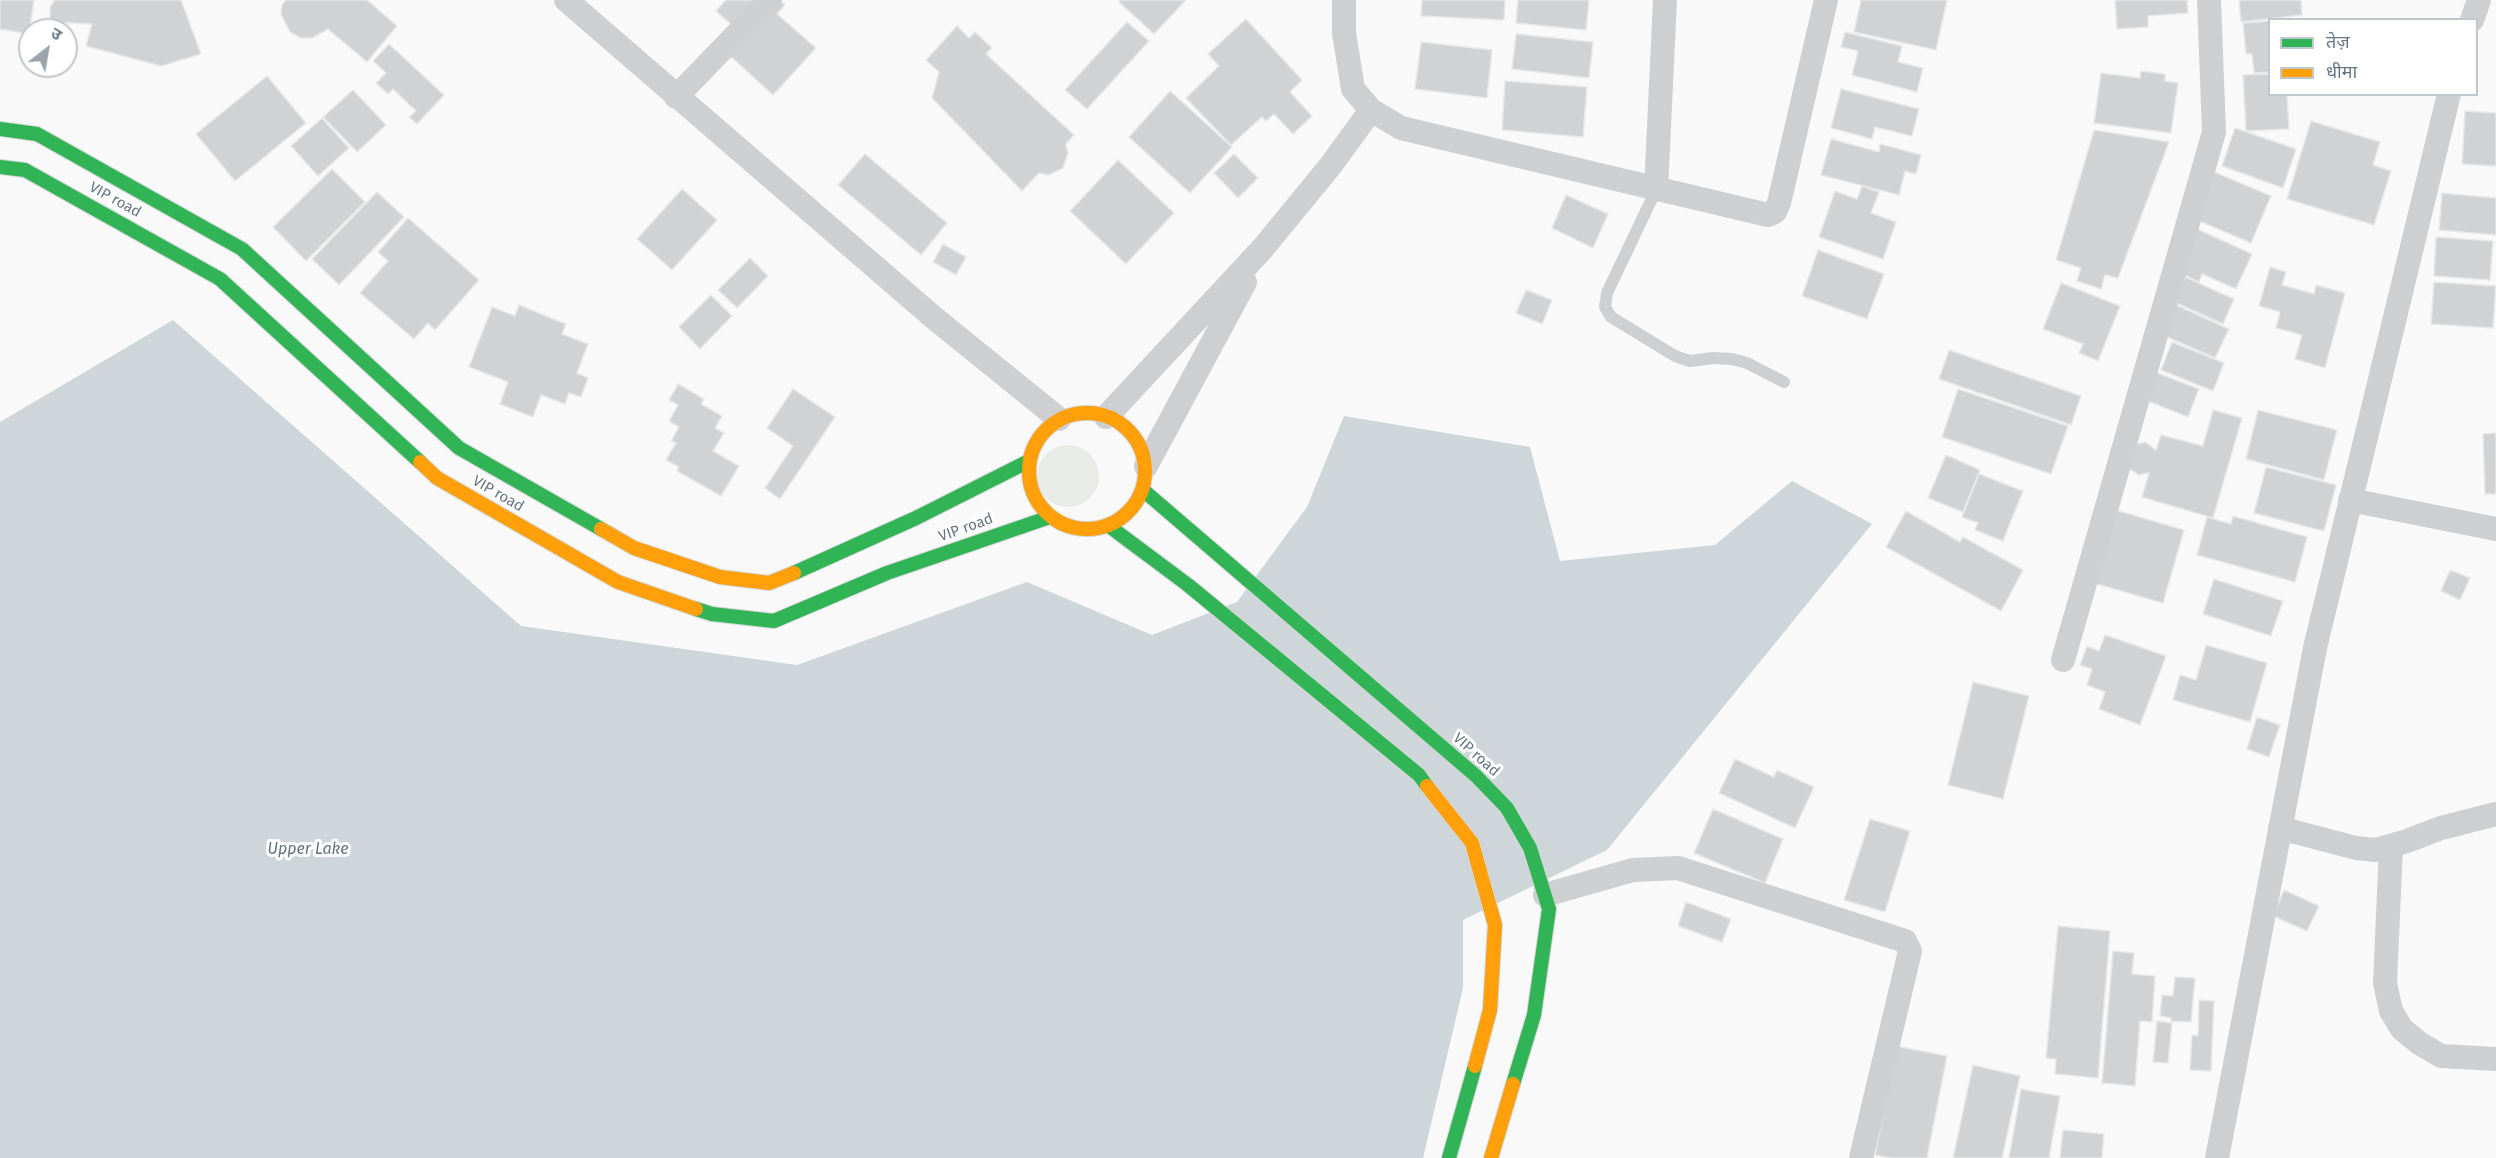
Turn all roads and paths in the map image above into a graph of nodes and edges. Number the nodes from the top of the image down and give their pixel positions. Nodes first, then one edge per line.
1 (566, 0) edge
2 (770, 0) edge
3 (1344, 0) edge
4 (1665, 0) edge
5 (1826, 0) edge
6 (2209, 0) edge
7 (2479, 0) edge
8 (2473, 18) edge
9 (2449, 96) edge
10 (676, 97) junction
11 (1371, 110) junction
12 (0, 129) edge
13 (0, 167) edge
14 (1656, 190) junction
15 (1263, 248) junction
16 (1784, 382) dead end
17 (1106, 417) junction
18 (1059, 419) junction
19 (1029, 461) junction
20 (1146, 466) junction
21 (1143, 490) junction
22 (2350, 500) junction
23 (1050, 517) junction
24 (1109, 526) junction
25 (2496, 529) edge
26 (2063, 660) dead end
27 (2496, 814) edge
28 (2280, 828) junction
29 (2391, 847) junction
30 (1544, 890) junction
31 (2496, 1059) edge
32 (1449, 1158) edge
33 (1491, 1158) edge
34 (1861, 1158) edge
35 (2217, 1158) edge

1 - 10 street
2 - 10 street
3 - 11 street
4 - 14 street
5 - 14 street
6 - 26 street
7 - 8 street
9 - 22 street
10 - 18 street
11 - 14 street
11 - 15 street
12 - 19 main road, VIP road
13 - 23 main road, VIP road
14 - 16 lane
15 - 17 street
15 - 20 street
17 - 18 main road
17 - 20 main road
18 - 19 main road
19 - 23 main road
20 - 21 main road
21 - 24 main road
21 - 30 main road, VIP road
22 - 25 street
22 - 28 street
23 - 24 main road
24 - 32 main road
27 - 29 street
28 - 29 street
28 - 35 street
29 - 31 street
30 - 33 main road, VIP road
30 - 34 street

